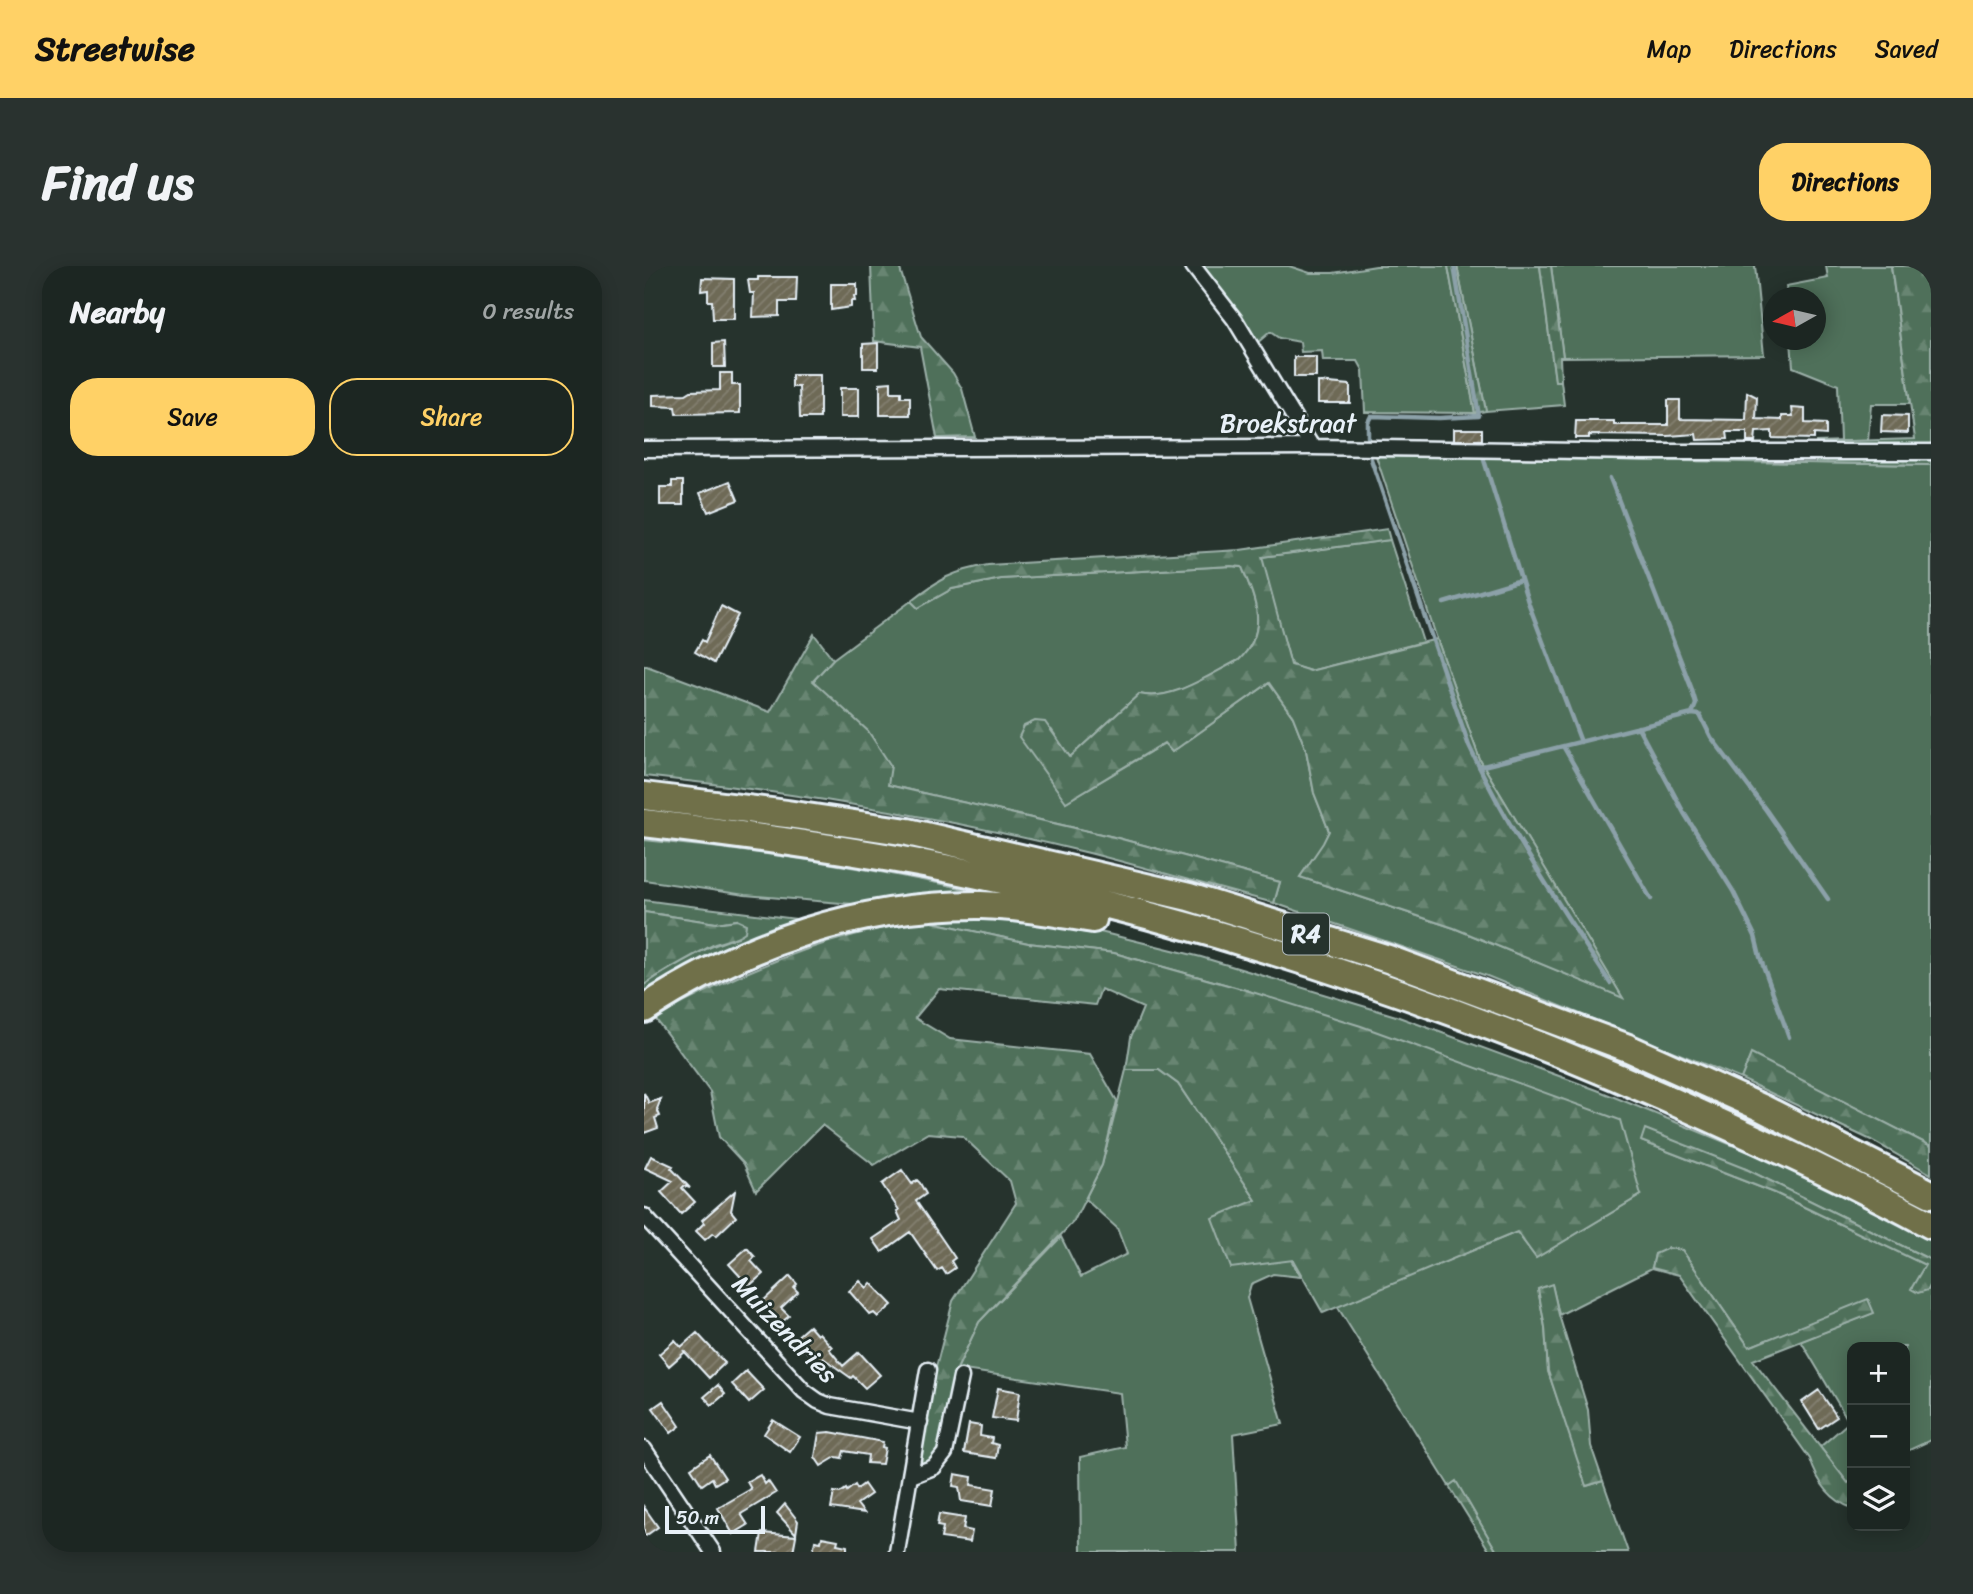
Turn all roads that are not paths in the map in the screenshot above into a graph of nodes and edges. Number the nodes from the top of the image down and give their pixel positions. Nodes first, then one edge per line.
1 (1193, 266) edge
2 (1312, 447) junction
3 (644, 449) edge
4 (1931, 452) edge
5 (644, 796) edge
6 (644, 823) edge
7 (1152, 918) junction
8 (644, 1009) edge
9 (1931, 1194) edge
10 (644, 1216) edge
11 (1931, 1225) edge
12 (928, 1370) dead end
13 (961, 1377) dead end
14 (920, 1422) junction
15 (644, 1449) edge
16 (911, 1476) junction
17 (713, 1552) edge
18 (897, 1552) edge

1 - 2 street
2 - 3 street, Broekstraat
2 - 4 street, Broekstraat
5 - 9 highway, R4
6 - 7 highway, R4
7 - 8 highway
7 - 11 highway, R4
10 - 14 street, Muizendries
12 - 14 street
13 - 16 street
14 - 16 street
15 - 17 street
16 - 18 street

